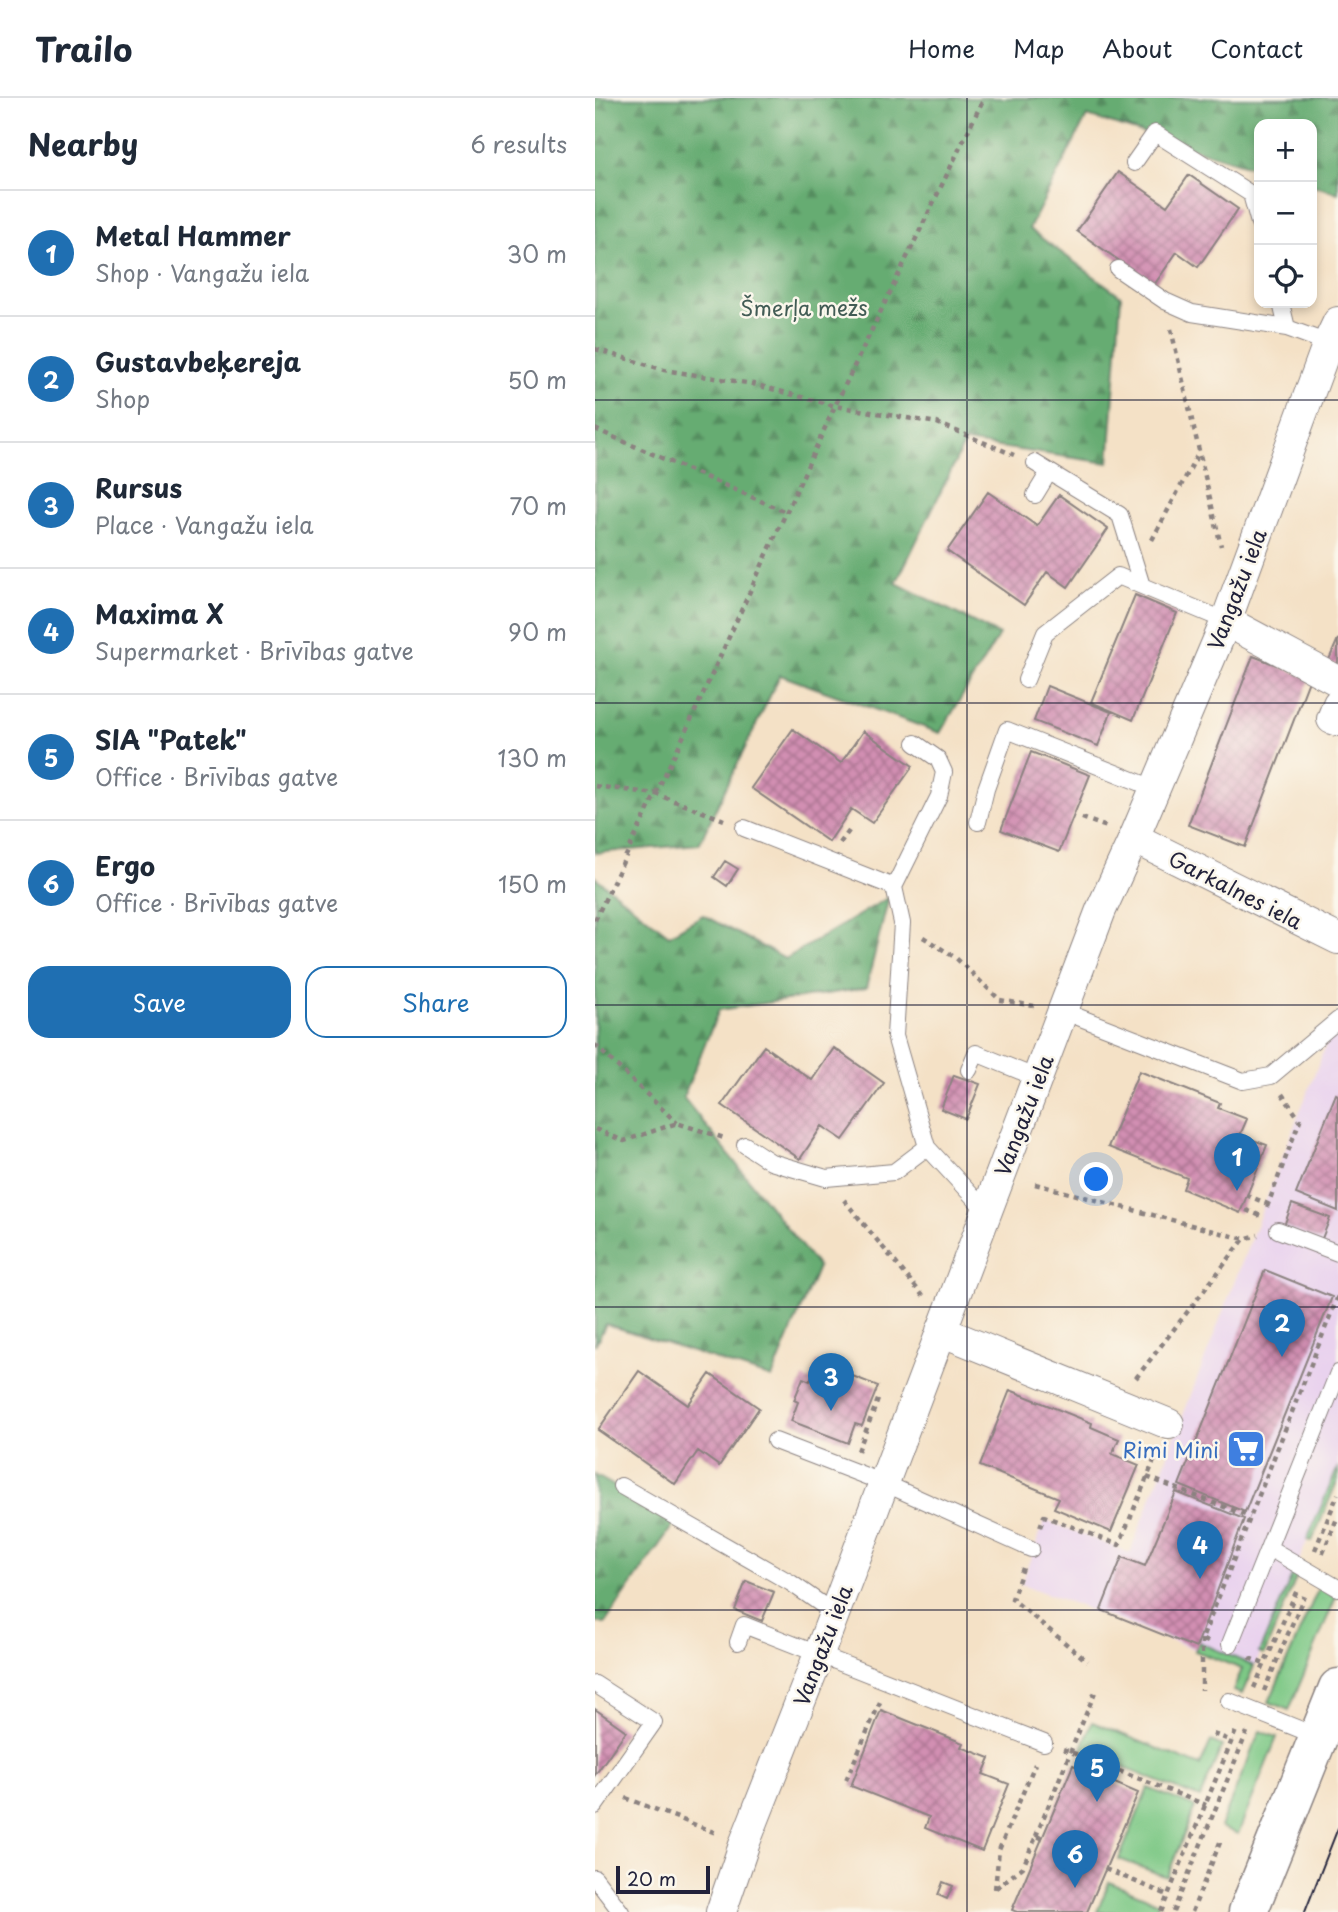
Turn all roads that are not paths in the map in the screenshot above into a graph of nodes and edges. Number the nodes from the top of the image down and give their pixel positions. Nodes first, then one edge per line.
1 (1134, 163) dead end
2 (1254, 205) edge
3 (1118, 269) dead end
4 (1282, 308) edge
5 (1287, 328) junction
6 (1333, 332) edge
7 (1035, 463) road end
8 (1049, 472) junction
9 (1035, 495) dead end
10 (1142, 586) junction
11 (1226, 621) junction
12 (1026, 680) dead end
13 (1338, 681) edge
14 (1338, 704) edge
15 (1338, 721) edge
16 (915, 743) dead end
17 (1156, 789) junction
18 (978, 822) dead end
19 (744, 828) road end
20 (1125, 834) junction
21 (894, 887) junction
22 (1338, 939) edge
23 (1063, 1011) junction
24 (1338, 1020) edge
25 (969, 1070) dead end
26 (1037, 1078) junction
27 (744, 1145) road end
28 (927, 1147) junction
29 (987, 1212) junction
30 (1278, 1230) road end
31 (1338, 1254) edge
32 (941, 1331) junction
33 (1338, 1373) edge
34 (1169, 1424) road end
35 (775, 1441) dead end
36 (884, 1483) junction
37 (621, 1486) dead end
38 (1269, 1548) junction
39 (1031, 1549) road end
40 (1338, 1588) edge
41 (834, 1614) junction
42 (738, 1642) dead end
43 (1230, 1644) dead end
44 (819, 1654) junction
45 (595, 1684) edge
46 (1338, 1688) edge
47 (1229, 1701) dead end
48 (1319, 1737) junction
49 (1044, 1743) road end
50 (595, 1806) edge
51 (595, 1878) edge
52 (621, 1912) edge
53 (721, 1912) edge
54 (1248, 1912) edge

1 - 2 lane
3 - 5 lane
4 - 5 lane
5 - 6 lane
6 - 11 street, Vangažu iela
7 - 8 lane
8 - 9 lane
8 - 10 lane
10 - 11 lane
10 - 12 lane
11 - 13 street
11 - 17 street, Vangažu iela
14 - 15 street
16 - 21 lane
17 - 18 lane
17 - 20 street, Vangažu iela
19 - 21 lane
20 - 22 street, Garkalnes iela
20 - 23 street, Vangažu iela
21 - 28 lane
23 - 24 lane
23 - 26 street, Vangažu iela
25 - 26 lane
26 - 29 street, Vangažu iela
27 - 28 lane
28 - 29 lane
29 - 32 street, Vangažu iela
30 - 31 lane
32 - 34 street
32 - 36 street, Vangažu iela
33 - 38 lane
35 - 36 lane
36 - 39 lane
36 - 41 street, Vangažu iela
37 - 41 lane
38 - 40 lane
38 - 43 lane
41 - 44 street, Vangažu iela
42 - 44 lane
44 - 49 lane
44 - 53 street, Vangažu iela
45 - 50 lane
46 - 48 highway
47 - 48 lane
48 - 54 highway
51 - 52 lane

